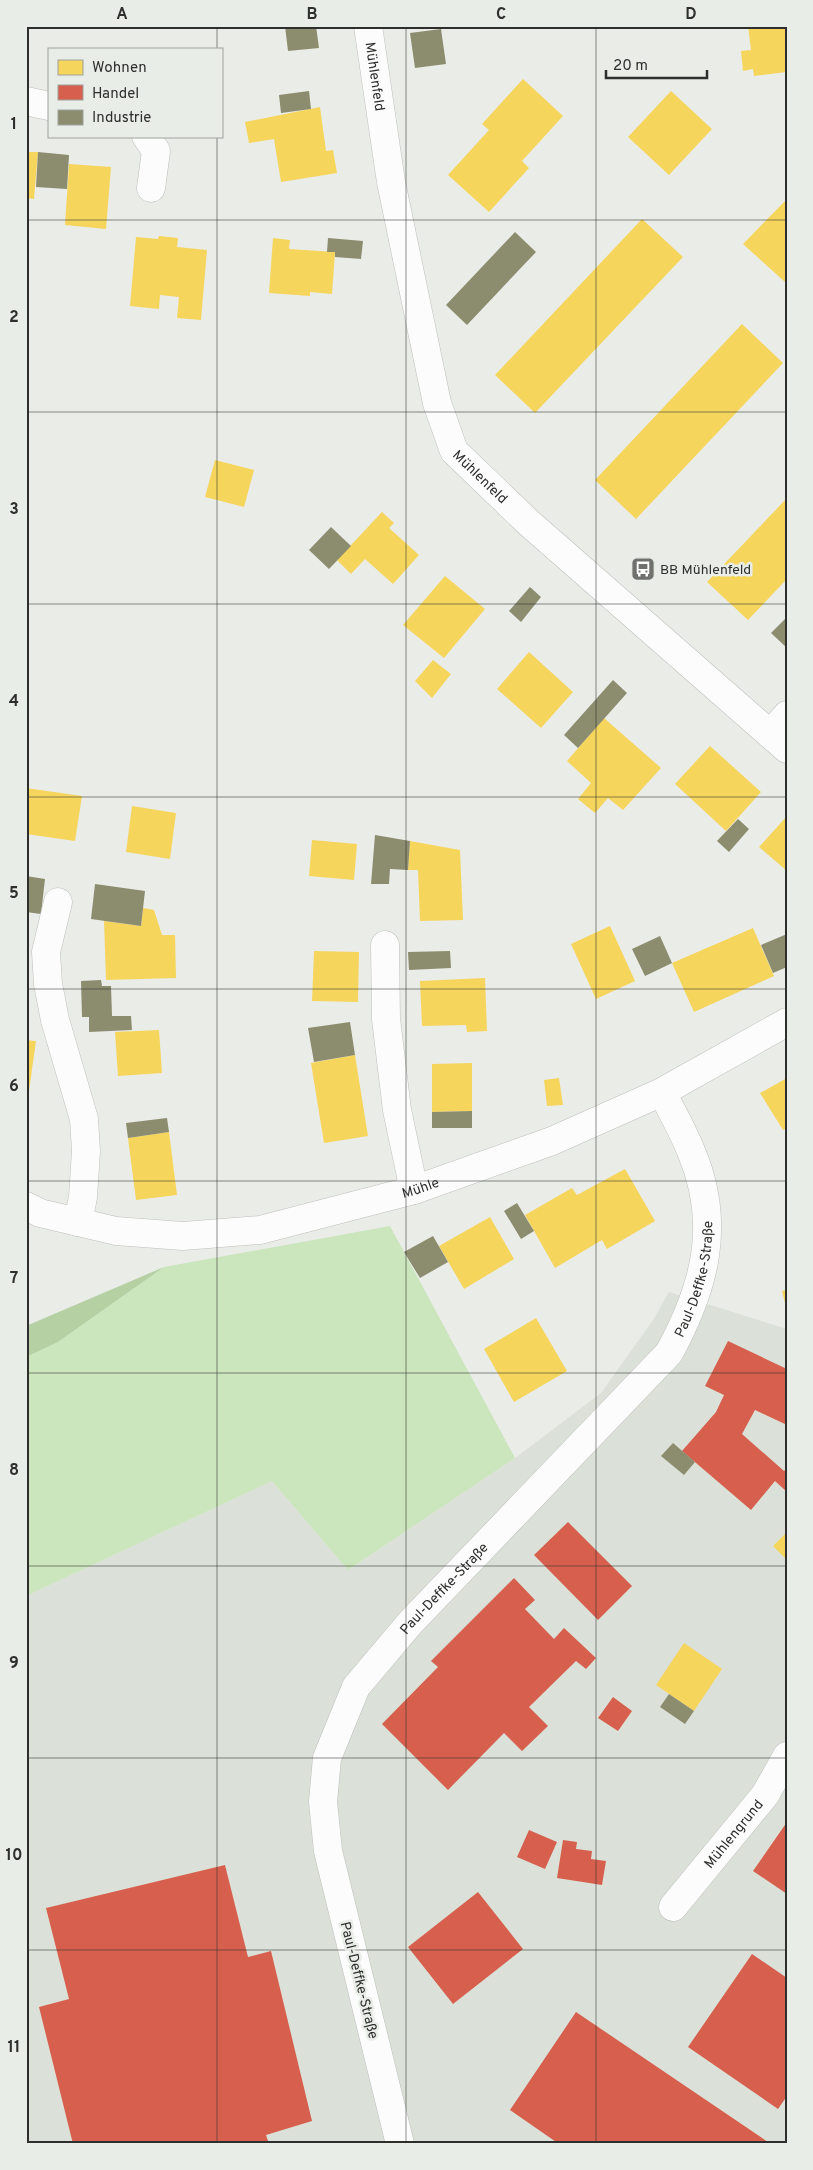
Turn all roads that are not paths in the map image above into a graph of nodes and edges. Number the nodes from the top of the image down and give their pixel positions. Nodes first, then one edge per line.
1 (368, 26) edge
2 (26, 101) edge
3 (48, 106) edge
4 (147, 138) edge
5 (151, 188) dead end
6 (781, 733) edge
7 (58, 902) dead end
8 (385, 945) dead end
9 (787, 1022) edge
10 (662, 1092) junction
11 (414, 1190) junction
12 (26, 1206) edge
13 (78, 1222) junction
14 (787, 1756) edge
15 (673, 1907) dead end
16 (400, 2144) edge

1 - 6 street, Mühlenfeld
2 - 3 street
4 - 5 street
7 - 13 street
8 - 11 street
9 - 10 street, Mühle
10 - 11 street, Mühle
10 - 16 street, Paul-Deffke-Straße
11 - 13 street, Mühle
12 - 13 street, Mühle
14 - 15 street, Mühlengrund

